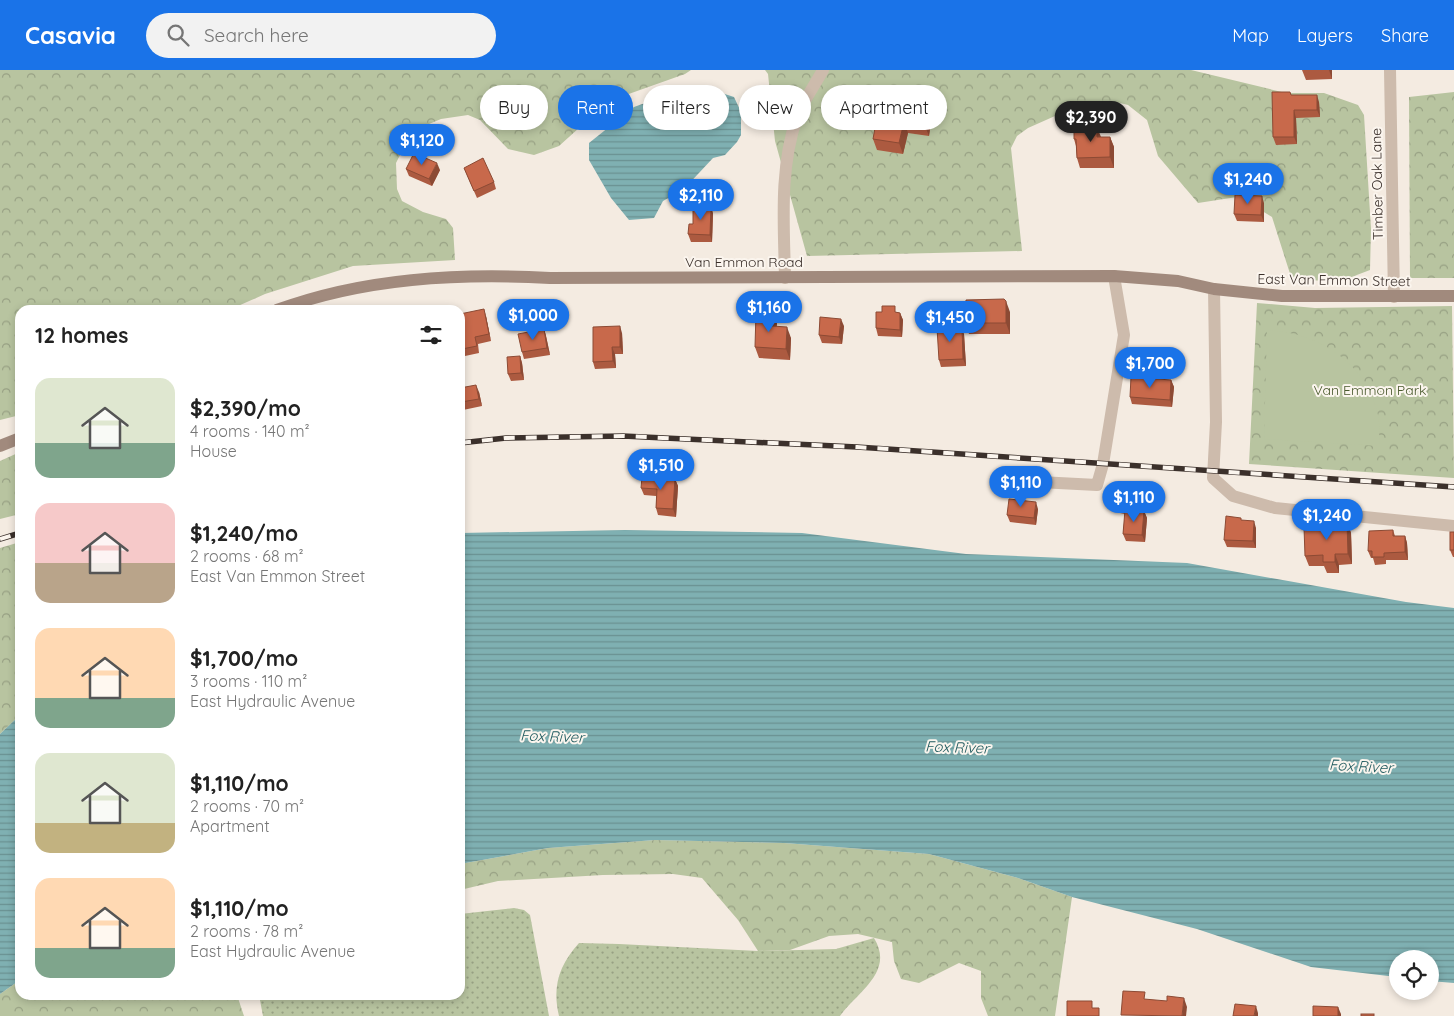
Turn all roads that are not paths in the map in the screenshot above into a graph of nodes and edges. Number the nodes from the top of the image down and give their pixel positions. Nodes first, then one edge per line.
1 (823, 70) edge
2 (1390, 70) edge
3 (1114, 276) junction
4 (785, 278) junction
5 (1214, 289) junction
6 (1454, 296) edge
7 (1394, 297) junction
8 (293, 305) edge
9 (15, 440) edge
10 (0, 446) edge
11 (1020, 481) dead end
12 (1454, 526) edge

1 - 4 street
2 - 7 street, Timber Oak Lane
3 - 4 street, Van Emmon Road
3 - 5 street, Van Emmon Road
3 - 11 street
4 - 8 street, Van Emmon Road
5 - 7 street, East Van Emmon Street
5 - 12 street
6 - 7 street, East Van Emmon Street
9 - 10 street

